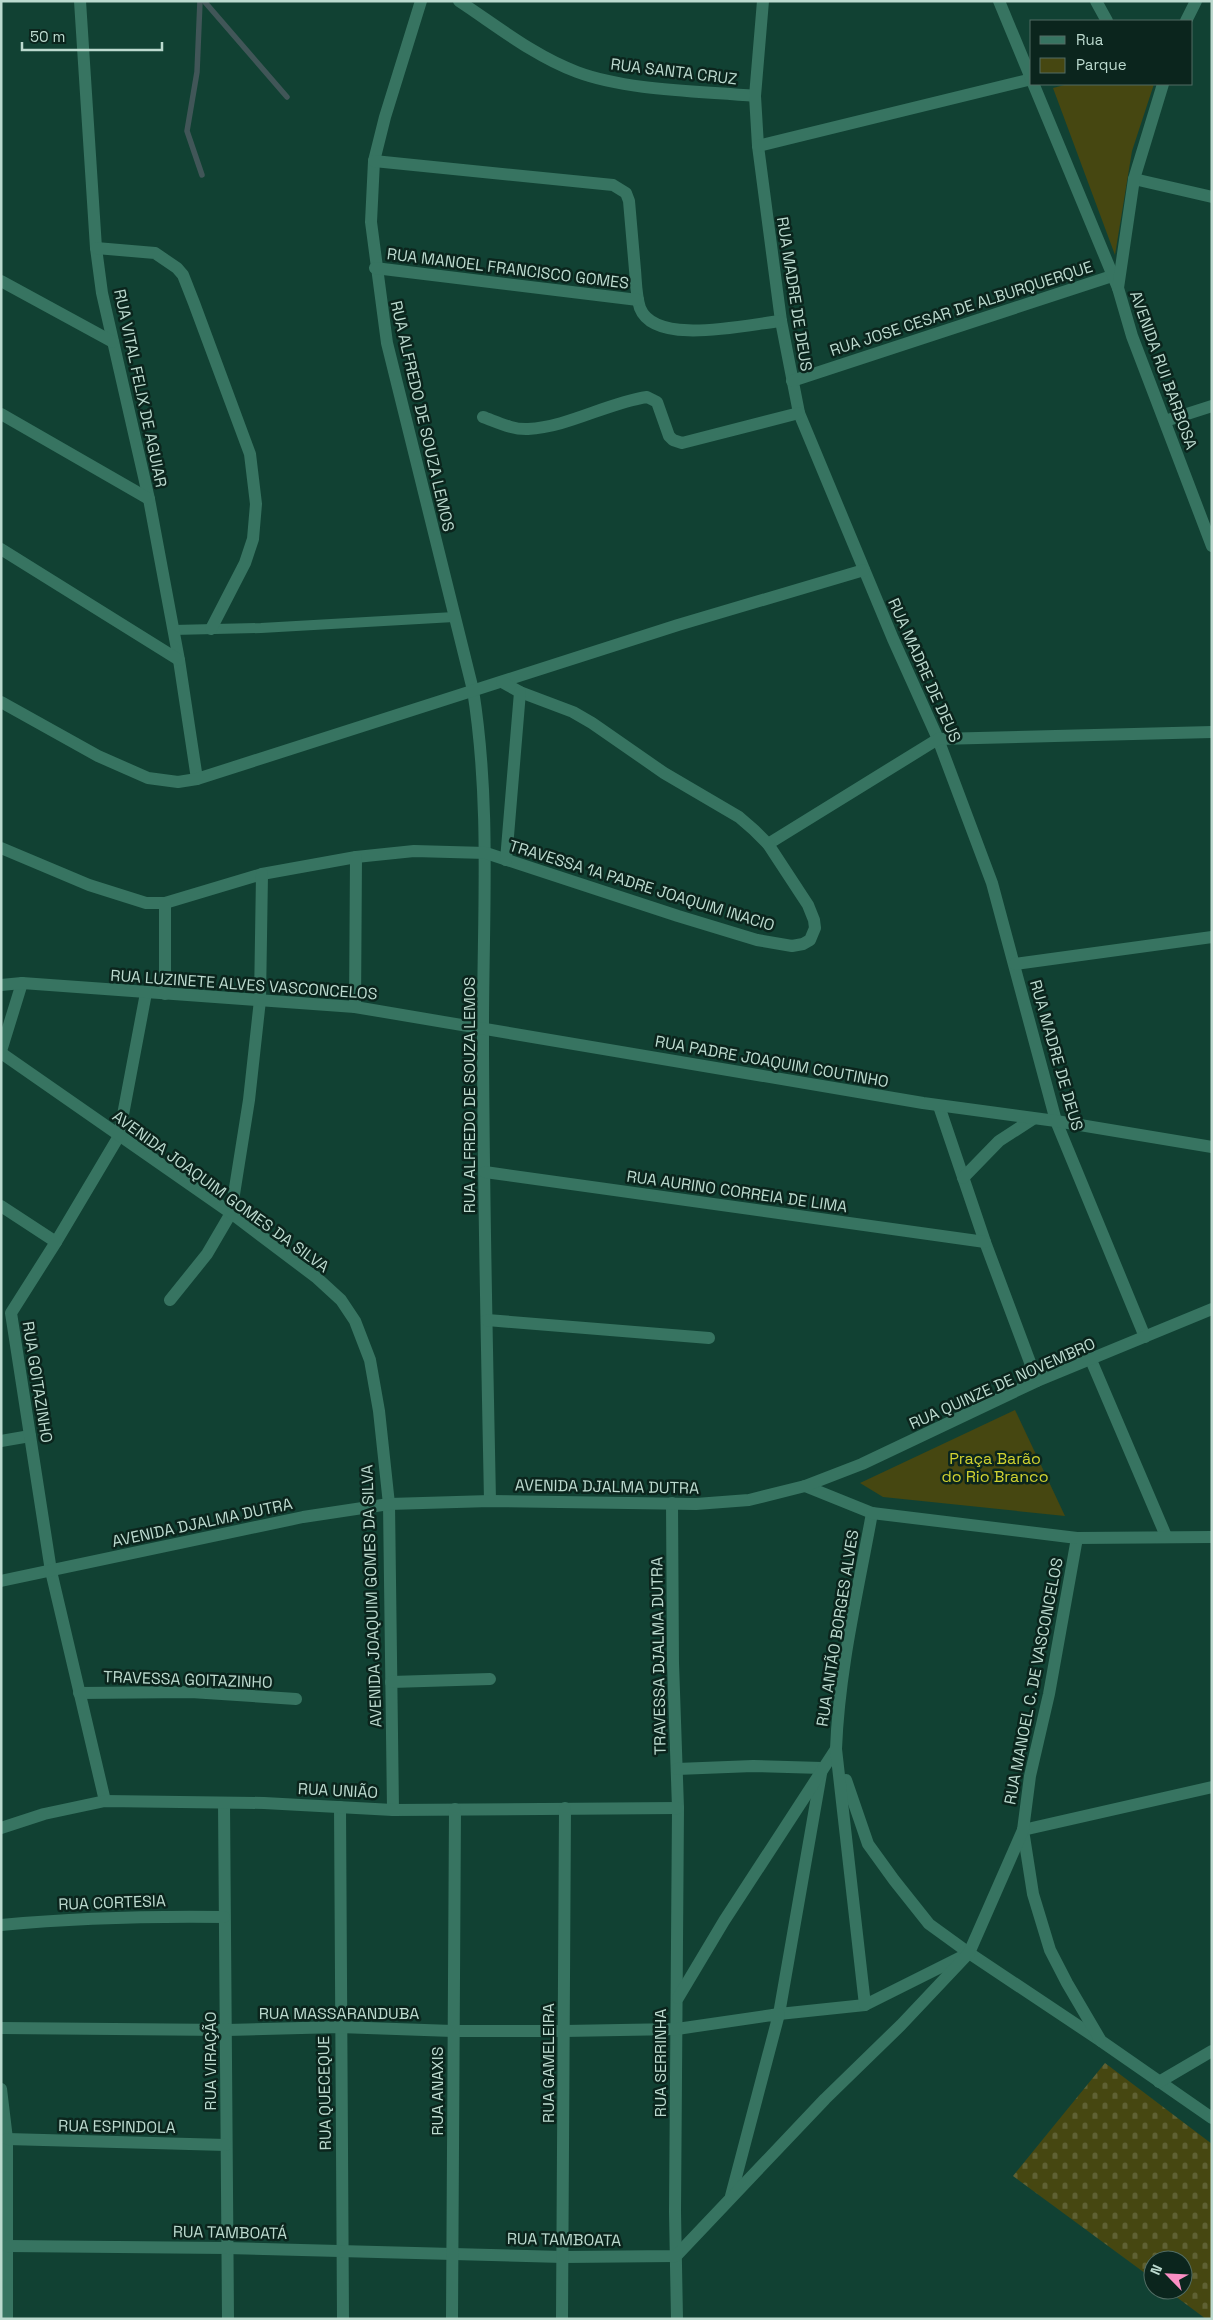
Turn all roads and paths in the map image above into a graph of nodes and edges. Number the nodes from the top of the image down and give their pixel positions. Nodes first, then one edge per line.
1 (80, 1) edge
2 (421, 1) edge
3 (459, 1) edge
4 (764, 1) edge
5 (998, 1) edge
6 (1096, 1) edge
7 (1196, 1) edge
8 (1106, 20) edge
9 (1186, 20) edge
10 (1030, 78) edge
11 (1030, 80) edge
12 (1033, 85) edge
13 (1163, 85) edge
14 (755, 96) junction
15 (758, 146) junction
16 (374, 161) junction
17 (1134, 179) junction
18 (1212, 197) edge
19 (96, 248) junction
20 (375, 268) junction
21 (1112, 276) junction
22 (1, 281) edge
23 (1118, 288) junction
24 (638, 300) junction
25 (780, 320) junction
26 (113, 342) junction
27 (792, 381) junction
28 (1212, 406) edge
29 (800, 413) junction
30 (1, 414) edge
31 (483, 417) dead end
32 (1165, 421) junction
33 (149, 499) junction
34 (1212, 546) edge
35 (1, 549) edge
36 (864, 570) junction
37 (454, 617) junction
38 (211, 629) junction
39 (173, 630) junction
40 (179, 660) junction
41 (502, 682) junction
42 (473, 690) junction
43 (520, 692) junction
44 (1, 702) edge
45 (1212, 732) edge
46 (938, 739) junction
47 (197, 779) junction
48 (768, 844) junction
49 (1, 848) edge
50 (486, 853) junction
51 (356, 856) junction
52 (506, 860) junction
53 (262, 874) junction
54 (166, 902) junction
55 (1212, 937) edge
56 (1015, 964) junction
57 (22, 983) junction
58 (1, 985) edge
59 (146, 993) junction
60 (165, 994) junction
61 (260, 1000) junction
62 (355, 1007) junction
63 (483, 1027) junction
64 (1, 1052) edge
65 (939, 1106) junction
66 (1033, 1119) junction
67 (1056, 1121) junction
68 (119, 1136) junction
69 (1212, 1147) edge
70 (485, 1172) junction
71 (963, 1178) junction
72 (1, 1206) edge
73 (231, 1213) junction
74 (56, 1242) junction
75 (984, 1242) junction
76 (170, 1300) dead end
77 (1212, 1309) edge
78 (6, 1313) edge
79 (487, 1320) junction
80 (1145, 1337) junction
81 (709, 1338) dead end
82 (1092, 1360) junction
83 (1037, 1381) junction
84 (30, 1436) junction
85 (1, 1442) edge
86 (805, 1486) junction
87 (490, 1501) junction
88 (672, 1503) junction
89 (389, 1504) junction
90 (872, 1513) junction
91 (1166, 1536) junction
92 (1212, 1537) edge
93 (1076, 1538) junction
94 (51, 1570) junction
95 (1, 1581) edge
96 (490, 1679) dead end
97 (391, 1682) junction
98 (79, 1692) junction
99 (296, 1699) dead end
100 (836, 1749) junction
101 (822, 1768) junction
102 (677, 1769) junction
103 (1212, 1787) edge
104 (104, 1801) junction
105 (224, 1803) junction
106 (340, 1807) junction
107 (565, 1808) junction
108 (678, 1808) junction
109 (455, 1809) junction
110 (393, 1810) junction
111 (1, 1828) edge
112 (1023, 1830) junction
113 (224, 1917) junction
114 (1, 1924) edge
115 (969, 1953) junction
116 (677, 1999) junction
117 (865, 2005) junction
118 (779, 2014) junction
119 (339, 2027) junction
120 (1, 2028) edge
121 (677, 2029) junction
122 (226, 2030) junction
123 (453, 2031) junction
124 (564, 2031) junction
125 (1101, 2041) junction
126 (1212, 2051) edge
127 (1159, 2082) junction
128 (1, 2089) edge
129 (1212, 2118) edge
130 (7, 2139) junction
131 (226, 2145) junction
132 (730, 2199) junction
133 (5, 2238) edge
134 (227, 2248) junction
135 (342, 2251) junction
136 (452, 2254) junction
137 (676, 2256) junction
138 (563, 2257) junction
139 (8, 2319) edge
140 (228, 2319) edge
141 (343, 2319) edge
142 (452, 2319) edge
143 (562, 2319) edge
144 (677, 2319) edge

1 - 19 street, RUA VITAL FELIX DE AGUIAR
2 - 16 street, RUA ALFREDO DE SOUZA LEMOS
3 - 14 street, RUA SANTA CRUZ
4 - 14 street, RUA MADRE DE DEUS
5 - 10 street
6 - 8 street
7 - 9 street
11 - 15 street
12 - 21 street
13 - 17 street
14 - 15 street, RUA MADRE DE DEUS
15 - 25 street, RUA MADRE DE DEUS
16 - 20 street, RUA ALFREDO DE SOUZA LEMOS
16 - 24 street
17 - 18 street
17 - 23 street
19 - 26 street, RUA VITAL FELIX DE AGUIAR
19 - 38 street
20 - 24 street, RUA MANOEL FRANCISCO GOMES
20 - 37 street, RUA ALFREDO DE SOUZA LEMOS
21 - 23 street
21 - 27 street, RUA JOSE CESAR DE ALBURQUERQUE
22 - 26 street
23 - 32 street, AVENIDA RUI BARBOSA
24 - 25 street
25 - 27 street, RUA MADRE DE DEUS
26 - 33 street, RUA VITAL FELIX DE AGUIAR
27 - 29 street, RUA MADRE DE DEUS
28 - 32 street
29 - 31 street
29 - 36 street, RUA MADRE DE DEUS
30 - 33 street
32 - 34 street, AVENIDA RUI BARBOSA
33 - 39 street, RUA VITAL FELIX DE AGUIAR
35 - 40 street
36 - 41 street
36 - 46 street, RUA MADRE DE DEUS
37 - 38 lane
37 - 42 street, RUA ALFREDO DE SOUZA LEMOS
38 - 39 lane
39 - 40 street, RUA VITAL FELIX DE AGUIAR
40 - 47 street, RUA VITAL FELIX DE AGUIAR
41 - 42 street
41 - 43 street
42 - 47 street
42 - 50 street, RUA ALFREDO DE SOUZA LEMOS
43 - 48 street
43 - 52 street
44 - 47 street
45 - 46 street
46 - 48 street
46 - 56 street, RUA MADRE DE DEUS
48 - 52 street, TRAVESSA 1A PADRE JOAQUIM INACIO
49 - 54 street, TRAVESSA 1A PADRE JOAQUIM INACIO
50 - 51 street, TRAVESSA 1A PADRE JOAQUIM INACIO
50 - 52 street, TRAVESSA 1A PADRE JOAQUIM INACIO
50 - 63 street, RUA ALFREDO DE SOUZA LEMOS
51 - 53 street, TRAVESSA 1A PADRE JOAQUIM INACIO
51 - 62 street
53 - 54 street, TRAVESSA 1A PADRE JOAQUIM INACIO
53 - 61 street
54 - 60 street
55 - 56 street
56 - 67 street, RUA MADRE DE DEUS
57 - 58 street, RUA LUZINETE ALVES VASCONCELOS
57 - 59 street, RUA LUZINETE ALVES VASCONCELOS
57 - 64 street
59 - 60 street, RUA LUZINETE ALVES VASCONCELOS
59 - 68 street, RUA GOITAZINHO
60 - 61 street, RUA LUZINETE ALVES VASCONCELOS
61 - 62 street, RUA LUZINETE ALVES VASCONCELOS
61 - 73 street
62 - 63 street, RUA LUZINETE ALVES VASCONCELOS
63 - 65 street, RUA PADRE JOAQUIM COUTINHO
63 - 70 street, RUA ALFREDO DE SOUZA LEMOS
64 - 68 street, AVENIDA JOAQUIM GOMES DA SILVA
65 - 66 street, RUA PADRE JOAQUIM COUTINHO
65 - 71 street
66 - 67 street, RUA PADRE JOAQUIM COUTINHO
66 - 71 street
67 - 69 street, RUA PADRE JOAQUIM COUTINHO
67 - 80 street, RUA MADRE DE DEUS
68 - 73 street, AVENIDA JOAQUIM GOMES DA SILVA
68 - 74 street, RUA GOITAZINHO
70 - 75 street, RUA AURINO CORREIA DE LIMA
70 - 79 street, RUA ALFREDO DE SOUZA LEMOS
71 - 75 street
72 - 74 street
73 - 76 street
73 - 89 street, AVENIDA JOAQUIM GOMES DA SILVA
74 - 78 street, RUA GOITAZINHO
75 - 83 street
77 - 80 street, RUA QUINZE DE NOVEMBRO
78 - 84 street, RUA GOITAZINHO
79 - 81 street
79 - 87 street, RUA ALFREDO DE SOUZA LEMOS
80 - 82 street, RUA QUINZE DE NOVEMBRO
82 - 83 street, RUA QUINZE DE NOVEMBRO
82 - 91 street
83 - 86 street, RUA QUINZE DE NOVEMBRO
84 - 85 street
84 - 94 street, RUA GOITAZINHO
86 - 88 street, AVENIDA DJALMA DUTRA
86 - 90 street
87 - 88 street, AVENIDA DJALMA DUTRA
87 - 89 street, AVENIDA DJALMA DUTRA
88 - 102 street, TRAVESSA DJALMA DUTRA
89 - 94 street, AVENIDA DJALMA DUTRA
89 - 97 street, AVENIDA JOAQUIM GOMES DA SILVA
90 - 93 street
90 - 100 street, RUA ANTÃO BORGES ALVES
91 - 92 street
91 - 93 street
93 - 112 street, RUA MANOEL C. DE VASCONCELOS
94 - 95 street, AVENIDA DJALMA DUTRA
94 - 98 street, RUA GOITAZINHO
96 - 97 street
97 - 110 street, AVENIDA JOAQUIM GOMES DA SILVA
98 - 99 street, TRAVESSA GOITAZINHO
98 - 104 street, RUA GOITAZINHO
100 - 101 street
100 - 115 street
100 - 117 street
101 - 102 street
101 - 116 street
101 - 118 street
102 - 108 street, TRAVESSA DJALMA DUTRA
103 - 112 street
104 - 105 street, RUA UNIÃO
104 - 111 street, RUA UNIÃO
105 - 106 street, RUA UNIÃO
105 - 113 street, RUA VIRAÇÃO
106 - 110 street, RUA UNIÃO
106 - 119 street, RUA QUECEQUE
107 - 108 street, RUA UNIÃO
107 - 109 street, RUA UNIÃO
107 - 124 street, RUA GAMELEIRA
108 - 116 street, RUA SERRINHA
109 - 110 street, RUA UNIÃO
109 - 123 street, RUA ANAXIS
112 - 115 street
112 - 125 street
113 - 114 street, RUA CORTESIA
113 - 122 street, RUA VIRAÇÃO
115 - 117 street
115 - 125 street
115 - 132 street
116 - 121 street, RUA SERRINHA
117 - 118 street, RUA MASSARANDUBA
118 - 121 street, RUA MASSARANDUBA
118 - 132 street
119 - 122 street, RUA MASSARANDUBA
119 - 123 street, RUA MASSARANDUBA
119 - 135 street, RUA QUECEQUE
120 - 122 street, RUA MASSARANDUBA
121 - 124 street, RUA MASSARANDUBA
121 - 137 street, RUA SERRINHA
122 - 131 street, RUA VIRAÇÃO
123 - 124 street, RUA MASSARANDUBA
123 - 136 street, RUA ANAXIS
124 - 138 street, RUA GAMELEIRA
125 - 127 street
126 - 127 street
127 - 129 street
128 - 130 street
130 - 131 street, RUA ESPINDOLA
130 - 133 street
131 - 134 street, RUA VIRAÇÃO
132 - 137 street
133 - 134 street, RUA TAMBOATÁ
133 - 139 street
134 - 135 street, RUA TAMBOATÁ
134 - 140 street, RUA VIRAÇÃO
135 - 136 street, RUA TAMBOATÁ
135 - 141 street, RUA QUECEQUE
136 - 138 street, RUA TAMBOATA
136 - 142 street, RUA ANAXIS
137 - 138 street, RUA TAMBOATA
137 - 144 street, RUA SERRINHA
138 - 143 street, RUA GAMELEIRA

